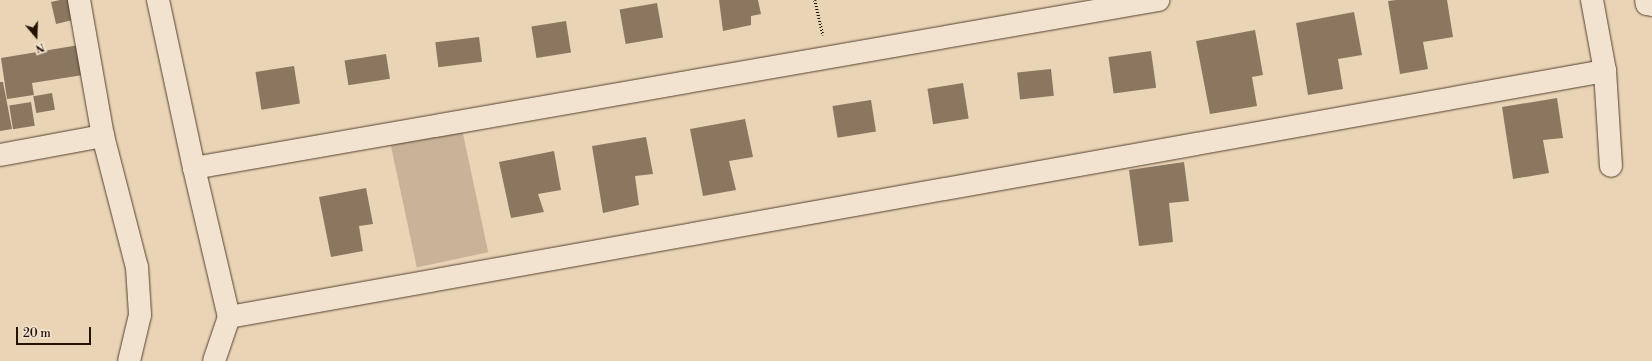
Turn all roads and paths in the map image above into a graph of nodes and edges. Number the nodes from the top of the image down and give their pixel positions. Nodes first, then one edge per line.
1 (79, 0) edge
2 (158, 0) edge
3 (815, 0) edge
4 (1158, 0) edge
5 (1592, 0) edge
6 (1646, 0) edge
7 (1652, 4) edge
8 (828, 57) junction
9 (1605, 72) junction
10 (103, 136) junction
11 (0, 155) edge
12 (1611, 166) dead end
13 (194, 168) junction
14 (229, 317) junction
15 (129, 361) edge
16 (214, 361) edge

1 - 10 street
2 - 13 street
3 - 8 path
4 - 8 street
5 - 9 street
6 - 7 street
8 - 13 street
9 - 12 street
9 - 14 street
10 - 11 street
10 - 15 street
13 - 14 street
14 - 16 street

